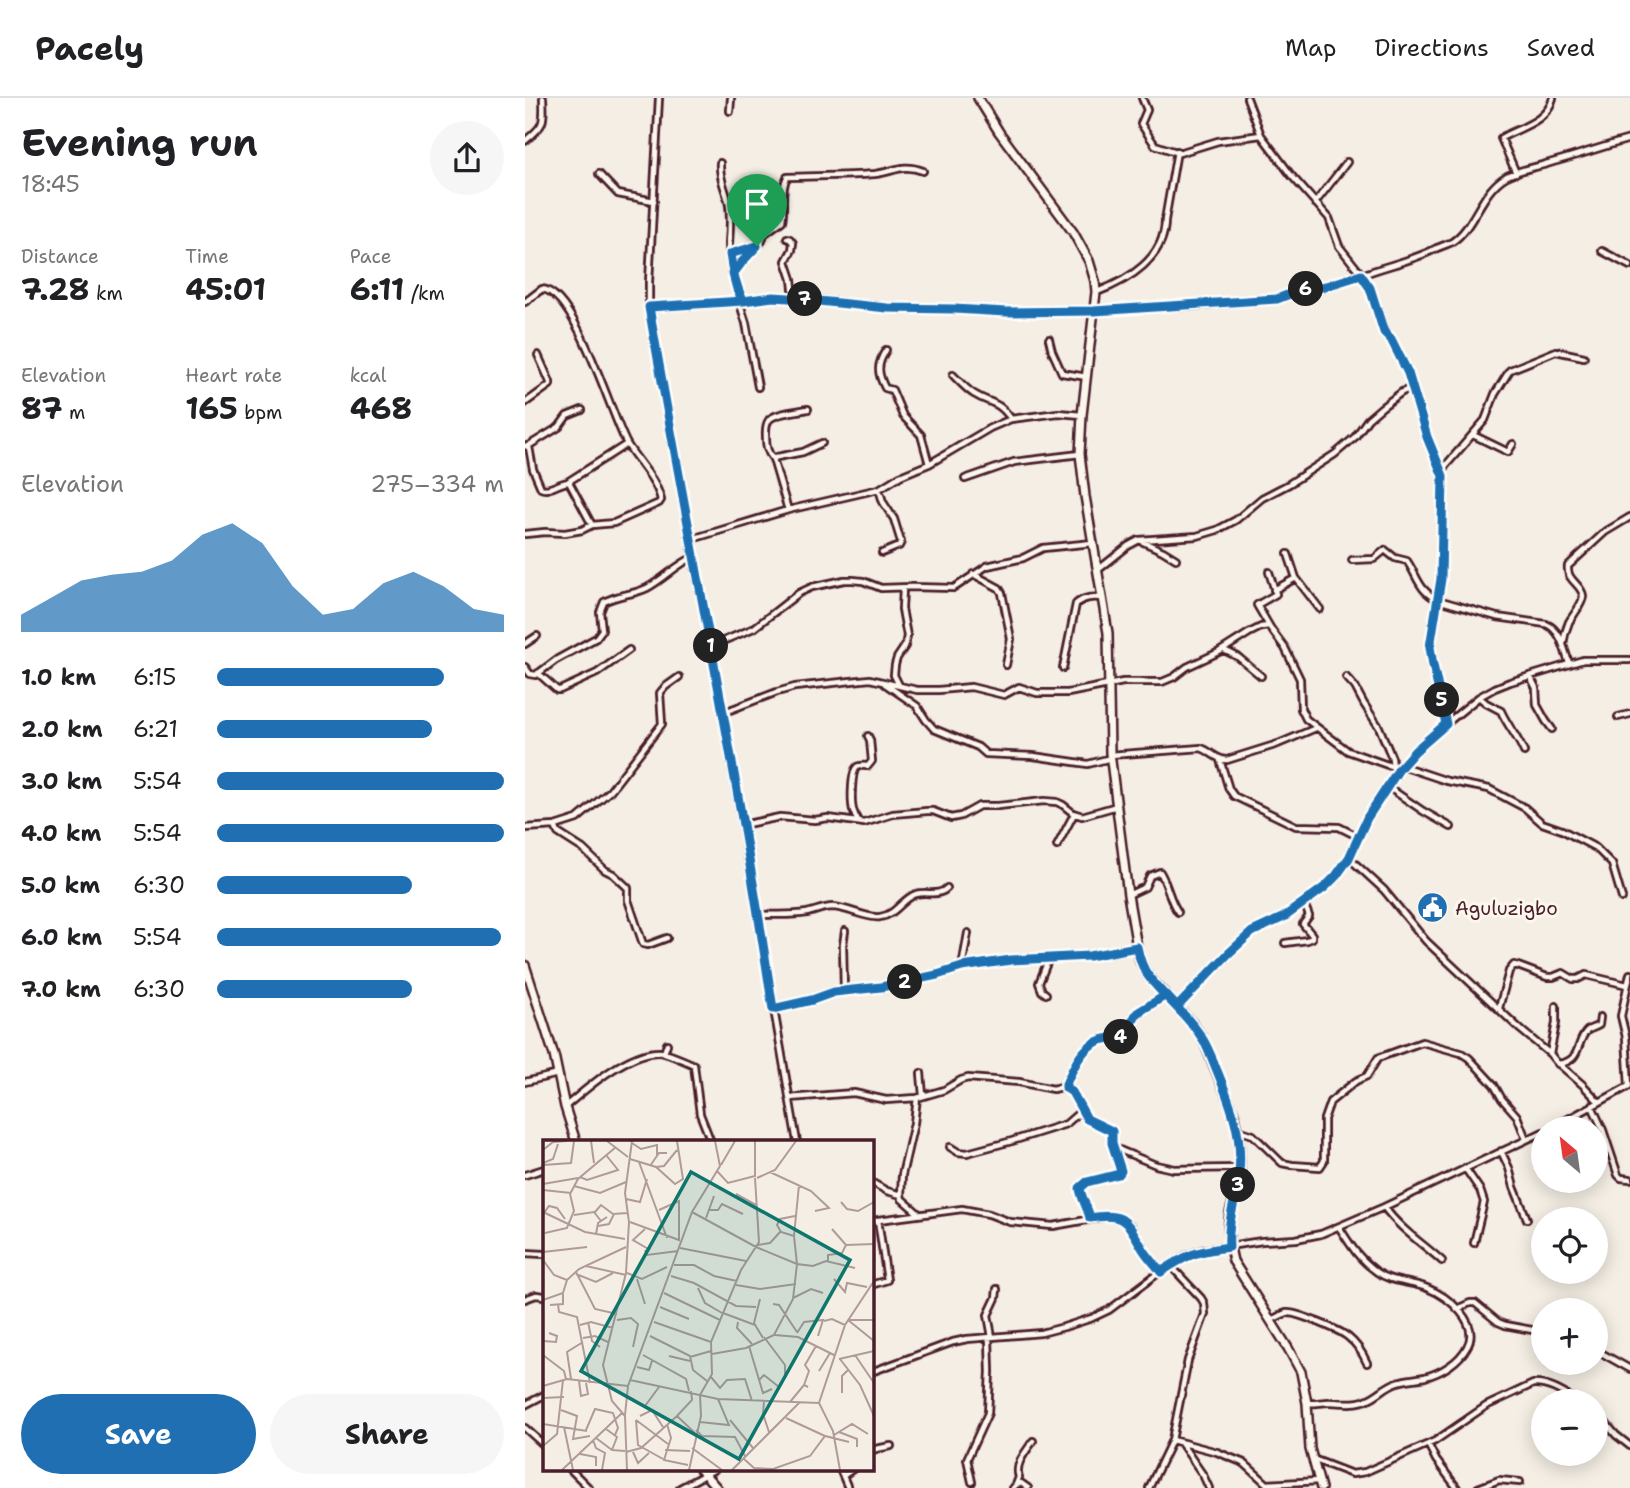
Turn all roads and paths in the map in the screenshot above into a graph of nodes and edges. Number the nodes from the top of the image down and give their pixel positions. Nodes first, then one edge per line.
1 (543, 98) edge
2 (659, 98) edge
3 (731, 98) edge
4 (978, 98) edge
5 (1142, 98) edge
6 (1247, 98) edge
7 (1553, 98) edge
8 (730, 111) dead end
9 (1261, 135) junction
10 (1630, 139) edge
11 (525, 141) edge
12 (1177, 151) junction
13 (1347, 162) dead end
14 (720, 163) dead end
15 (923, 171) dead end
16 (1516, 173) junction
17 (599, 174) dead end
18 (654, 201) junction
19 (1315, 203) junction
20 (787, 238) dead end
21 (757, 246) junction
22 (1602, 251) dead end
23 (730, 254) junction
24 (1630, 266) edge
25 (733, 274) junction
26 (1361, 275) junction
27 (1096, 292) junction
28 (795, 298) junction
29 (741, 301) junction
30 (525, 302) edge
31 (649, 307) junction
32 (1094, 311) junction
33 (1049, 339) dead end
34 (886, 350) dead end
35 (538, 355) dead end
36 (1584, 357) dead end
37 (953, 375) dead end
38 (1087, 377) junction
39 (758, 387) dead end
40 (1412, 388) junction
41 (525, 403) edge
42 (808, 409) dead end
43 (582, 410) dead end
44 (1082, 415) junction
45 (1011, 419) junction
46 (1473, 435) junction
47 (822, 443) dead end
48 (627, 444) junction
49 (1513, 444) dead end
50 (526, 446) edge
51 (1080, 454) junction
52 (773, 459) junction
53 (929, 464) junction
54 (1441, 471) junction
55 (965, 479) dead end
56 (568, 482) junction
57 (879, 489) junction
58 (787, 510) junction
59 (1630, 517) edge
60 (592, 525) junction
61 (525, 534) edge
62 (692, 539) junction
63 (1139, 540) junction
64 (1094, 543) junction
65 (882, 553) dead end
66 (1289, 554) dead end
67 (694, 556) junction
68 (1176, 559) dead end
69 (1352, 560) dead end
70 (1098, 570) junction
71 (1269, 572) dead end
72 (973, 574) junction
73 (1296, 578) junction
74 (903, 588) junction
75 (1275, 590) junction
76 (1103, 598) junction
77 (1438, 600) junction
78 (1319, 609) dead end
79 (1269, 626) junction
80 (537, 636) dead end
81 (525, 644) edge
82 (1562, 645) junction
83 (711, 646) junction
84 (629, 650) dead end
85 (1223, 650) junction
86 (1630, 660) edge
87 (1569, 663) junction
88 (1006, 665) dead end
89 (525, 667) edge
90 (1063, 668) dead end
91 (538, 673) junction
92 (1261, 676) dead end
93 (1530, 676) junction
94 (679, 677) dead end
95 (1346, 677) dead end
96 (884, 683) junction
97 (1109, 685) junction
98 (899, 686) junction
99 (1479, 697) junction
100 (722, 713) junction
101 (1630, 714) edge
102 (1618, 717) dead end
103 (1446, 724) junction
104 (1316, 728) junction
105 (1552, 729) dead end
106 (868, 736) dead end
107 (1524, 752) dead end
108 (1111, 756) junction
109 (1220, 759) junction
110 (1393, 767) junction
111 (1401, 767) junction
112 (1388, 787) junction
113 (1117, 806) junction
114 (1074, 814) junction
115 (858, 822) junction
116 (742, 825) junction
117 (555, 826) junction
118 (1451, 827) dead end
119 (525, 828) edge
120 (1359, 838) junction
121 (1057, 846) dead end
122 (1349, 858) junction
123 (947, 888) dead end
124 (1128, 895) junction
125 (1622, 898) dead end
126 (1304, 903) junction
127 (1178, 912) dead end
128 (757, 915) junction
129 (845, 931) dead end
130 (968, 933) dead end
131 (667, 938) dead end
132 (1285, 943) dead end
133 (1137, 947) junction
134 (1049, 958) junction
135 (525, 965) edge
136 (962, 967) junction
137 (1630, 974) edge
138 (1627, 985) junction
139 (844, 991) junction
140 (1046, 994) dead end
141 (1166, 995) junction
142 (1556, 1006) dead end
143 (1177, 1007) junction
144 (1499, 1008) junction
145 (773, 1009) junction
146 (1600, 1017) dead end
147 (667, 1044) dead end
148 (664, 1053) junction
149 (1550, 1054) junction
150 (1560, 1065) junction
151 (921, 1073) dead end
152 (559, 1074) junction
153 (525, 1082) edge
154 (1629, 1086) edge
155 (1066, 1088) junction
156 (920, 1097) junction
157 (789, 1098) junction
158 (1599, 1102) junction
159 (1592, 1106) junction
160 (565, 1107) junction
161 (1081, 1111) junction
162 (1574, 1116) edge
163 (1596, 1116) edge
164 (1238, 1130) junction
165 (1531, 1137) edge
166 (1527, 1139) junction
167 (575, 1140) edge
168 (710, 1140) edge
169 (797, 1140) edge
170 (950, 1147) dead end
171 (1115, 1147) junction
172 (1608, 1147) edge
173 (1501, 1151) junction
174 (1240, 1168) junction
175 (1465, 1168) junction
176 (543, 1169) edge
177 (525, 1175) edge
178 (1630, 1179) edge
179 (873, 1183) edge
180 (901, 1195) junction
181 (1384, 1207) junction
182 (919, 1214) junction
183 (1090, 1218) junction
184 (1527, 1219) dead end
185 (875, 1221) edge
186 (1339, 1227) junction
187 (1474, 1243) dead end
188 (1229, 1247) junction
189 (525, 1252) edge
190 (543, 1254) edge
191 (1442, 1261) dead end
192 (1170, 1265) junction
193 (1161, 1272) junction
194 (873, 1284) edge
195 (997, 1289) dead end
196 (543, 1296) edge
197 (525, 1299) edge
198 (1457, 1309) junction
199 (1271, 1320) junction
200 (1531, 1330) edge
201 (990, 1337) junction
202 (1608, 1356) edge
203 (1367, 1363) dead end
204 (1630, 1368) edge
205 (873, 1371) edge
206 (1554, 1389) edge
207 (543, 1396) edge
208 (1307, 1403) junction
209 (525, 1405) edge
210 (1608, 1426) edge
211 (525, 1427) edge
212 (1172, 1440) junction
213 (1033, 1441) dead end
214 (1180, 1442) junction
215 (543, 1444) edge
216 (1428, 1444) junction
217 (891, 1446) dead end
218 (1630, 1446) edge
219 (873, 1450) edge
220 (1312, 1459) junction
221 (571, 1470) edge
222 (840, 1470) edge
223 (852, 1470) edge
224 (702, 1471) edge
225 (843, 1476) junction
226 (972, 1482) dead end
227 (1520, 1482) dead end
228 (1320, 1485) edge
229 (1014, 1486) edge
230 (589, 1488) edge
231 (680, 1488) edge
232 (717, 1488) edge
233 (848, 1488) edge
234 (1028, 1488) edge
235 (1149, 1488) edge
236 (1209, 1488) edge
237 (1457, 1488) edge
238 (1478, 1488) edge

1 - 11 street
2 - 18 street
3 - 8 street
4 - 27 main road
5 - 12 street
6 - 9 street
7 - 16 street
9 - 12 street
9 - 19 street
10 - 16 street
12 - 27 street
13 - 19 street
14 - 23 street
15 - 21 street
16 - 26 street
17 - 18 street
18 - 31 street
19 - 26 street
20 - 28 street
21 - 23 street
21 - 25 street
22 - 24 street
23 - 25 street
25 - 29 street
26 - 32 street
26 - 40 street
27 - 32 main road
28 - 29 street
28 - 32 street
29 - 31 street
29 - 39 street
30 - 48 street
31 - 62 street
32 - 38 main road
33 - 38 street
34 - 53 street
35 - 41 street
36 - 46 street
37 - 45 street
38 - 44 main road
40 - 54 street
40 - 63 street
42 - 52 street
43 - 50 street
44 - 45 street
44 - 51 main road
45 - 53 street
46 - 49 street
46 - 54 street
47 - 52 street
48 - 56 street
48 - 60 street
50 - 56 street
51 - 55 street
51 - 64 main road
52 - 58 street
53 - 57 street
54 - 77 street
56 - 60 street
57 - 58 street
57 - 65 street
58 - 62 street
59 - 82 street
60 - 61 street
62 - 67 street
63 - 68 street
63 - 70 street
64 - 70 main road
64 - 72 street
66 - 73 street
67 - 83 street
67 - 91 street
69 - 77 street
70 - 76 main road
71 - 75 street
72 - 74 street
72 - 88 street
73 - 75 street
73 - 78 street
74 - 83 street
74 - 98 street
75 - 79 street
76 - 90 street
76 - 97 main road
77 - 82 street
77 - 103 street
79 - 85 street
79 - 104 street
80 - 81 street
82 - 87 street
83 - 100 street
84 - 91 street
85 - 92 street
85 - 97 street
86 - 87 street
87 - 93 street
89 - 91 street
93 - 99 street
93 - 105 street
94 - 117 street
95 - 110 street
96 - 98 street
96 - 100 street
96 - 108 street
97 - 98 street
97 - 108 main road
99 - 103 street
99 - 107 street
100 - 116 street
101 - 102 street
103 - 111 street
104 - 109 street
104 - 110 street
106 - 115 street
108 - 109 street
108 - 113 main road
109 - 120 street
110 - 111 street
111 - 112 street
111 - 125 street
112 - 118 street
112 - 120 street
113 - 114 street
113 - 124 main road
114 - 115 street
114 - 121 street
115 - 116 street
116 - 128 street
117 - 119 street
117 - 131 street
120 - 122 street
122 - 126 street
122 - 144 street
123 - 128 street
124 - 127 street
124 - 133 main road
126 - 132 street
126 - 143 street
128 - 145 street
129 - 139 street
130 - 136 street
133 - 134 street
133 - 141 main road
134 - 136 street
134 - 140 street
135 - 152 main road
136 - 139 street
137 - 138 street
138 - 144 street
138 - 154 street
139 - 145 street
141 - 143 main road
141 - 155 street
142 - 149 street
143 - 164 main road
144 - 149 street
145 - 157 street
146 - 150 street
147 - 148 street
148 - 160 street
148 - 168 street
149 - 150 street
150 - 158 street
151 - 156 street
152 - 153 street
152 - 160 main road
154 - 158 street
155 - 156 street
155 - 161 street
156 - 157 street
156 - 180 street
157 - 169 street
158 - 159 street
159 - 162 street
159 - 163 street
160 - 167 main road
161 - 170 street
161 - 171 street
164 - 166 street
164 - 174 main road
165 - 166 street
166 - 173 street
171 - 174 street
171 - 183 street
172 - 178 street
173 - 175 street
173 - 184 street
174 - 188 main road
175 - 181 street
175 - 187 street
176 - 177 street
179 - 180 street
180 - 182 street
181 - 186 street
181 - 191 street
182 - 183 street
182 - 185 street
183 - 193 street
185 - 194 street
186 - 188 street
186 - 198 street
188 - 192 street
188 - 199 main road
189 - 190 street
192 - 193 street
192 - 212 street
193 - 201 street
195 - 201 street
196 - 197 street
198 - 200 street
198 - 208 street
199 - 203 street
199 - 208 main road
201 - 205 street
201 - 226 street
202 - 204 street
206 - 216 street
207 - 209 street
208 - 220 main road
210 - 218 street
211 - 215 street
212 - 214 street
212 - 235 street
213 - 229 street
214 - 228 street
214 - 236 street
216 - 220 street
216 - 237 street
217 - 219 street
220 - 228 main road
221 - 230 street
222 - 225 street
223 - 225 street
224 - 231 street
224 - 232 main road
225 - 233 street
227 - 238 street
229 - 234 street

